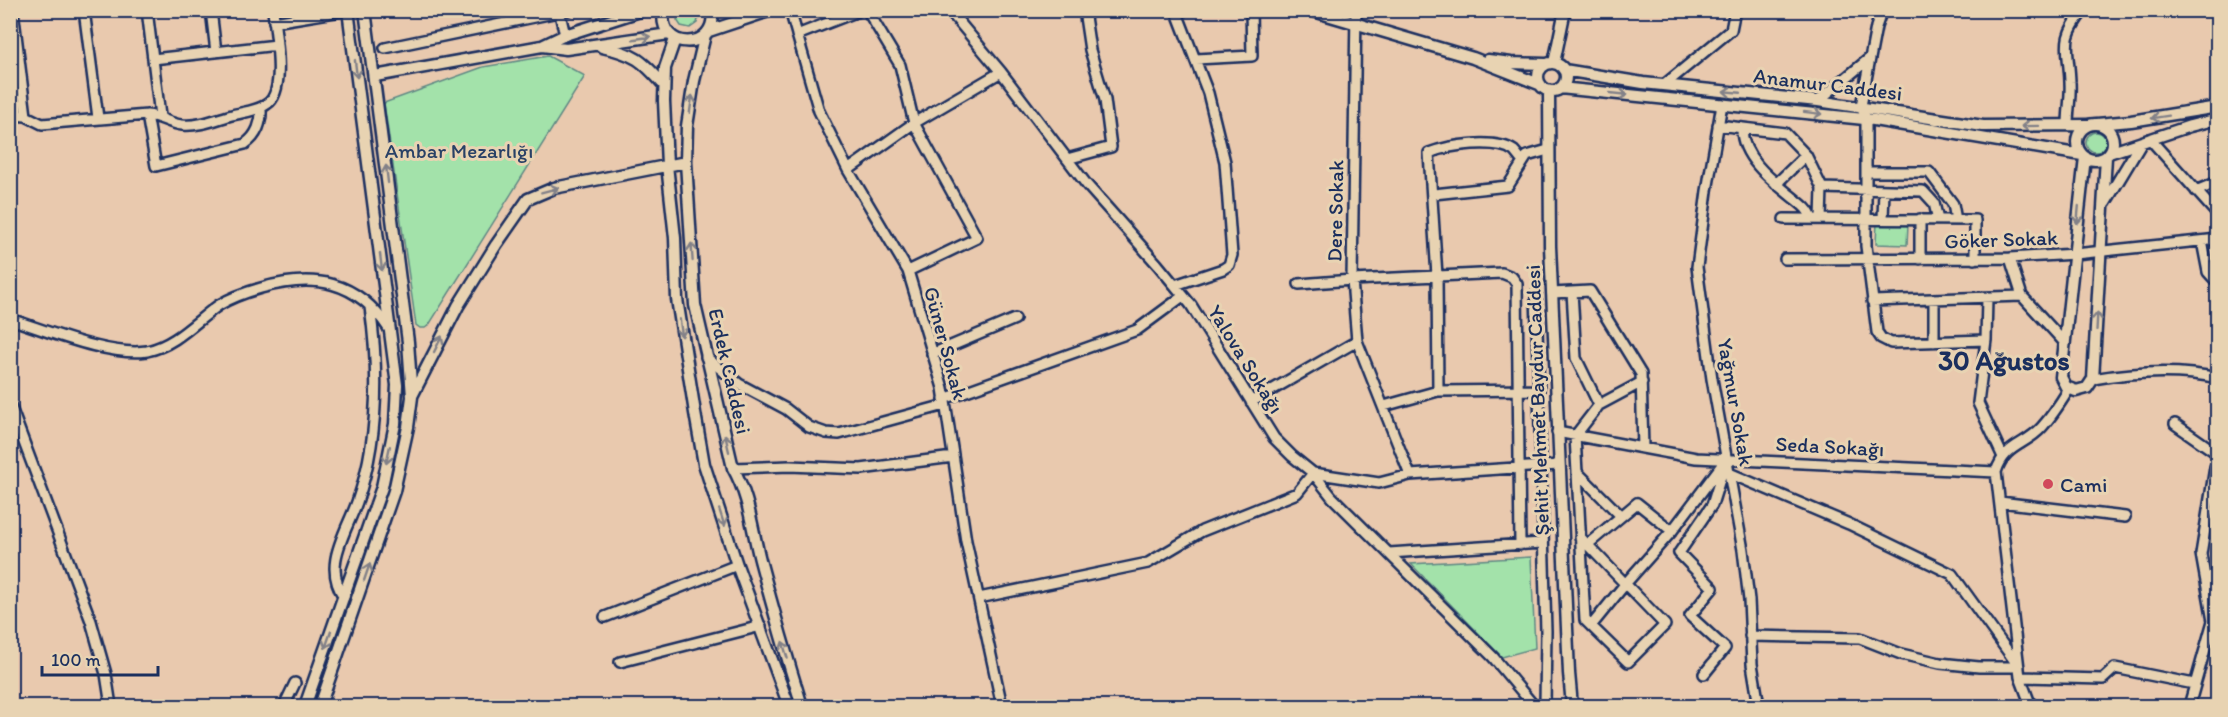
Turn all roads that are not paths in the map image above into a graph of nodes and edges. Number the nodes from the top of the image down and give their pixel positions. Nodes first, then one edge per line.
1 (13, 10) edge
2 (84, 10) edge
3 (147, 10) edge
4 (211, 10) edge
5 (273, 10) edge
6 (348, 10) edge
7 (365, 10) edge
8 (643, 10) edge
9 (664, 10) edge
10 (712, 10) edge
11 (772, 10) edge
12 (790, 10) edge
13 (861, 10) edge
14 (867, 10) edge
15 (949, 10) edge
16 (1084, 10) edge
17 (1176, 10) edge
18 (1251, 10) edge
19 (1310, 10) edge
20 (1356, 10) edge
21 (1565, 10) edge
22 (1882, 10) edge
23 (2084, 10) edge
24 (563, 11) edge
25 (1735, 11) edge
26 (274, 22) junction
27 (1355, 23) junction
28 (707, 33) junction
29 (565, 35) junction
30 (797, 35) junction
31 (672, 36) junction
32 (277, 45) junction
33 (593, 45) junction
34 (542, 46) junction
35 (385, 48) dead end
36 (216, 52) junction
37 (1473, 58) junction
38 (1870, 58) junction
39 (153, 59) junction
40 (1196, 59) junction
41 (1550, 64) junction
42 (1564, 70) junction
43 (1001, 72) junction
44 (375, 76) junction
45 (664, 84) junction
46 (1539, 84) junction
47 (1664, 85) junction
48 (1560, 88) junction
49 (1549, 91) junction
50 (1818, 101) junction
51 (1722, 104) junction
52 (1861, 106) junction
53 (2217, 107) edge
54 (261, 108) junction
55 (10, 115) edge
56 (147, 115) junction
57 (26, 116) junction
58 (160, 116) junction
59 (98, 118) junction
60 (1866, 119) junction
61 (2217, 119) edge
62 (914, 123) junction
63 (1718, 124) junction
64 (2067, 125) junction
65 (2093, 125) junction
66 (1742, 128) junction
67 (2145, 141) junction
68 (1548, 150) junction
69 (1806, 155) junction
70 (2108, 155) junction
71 (2084, 156) junction
72 (1067, 159) junction
73 (686, 162) junction
74 (1523, 162) junction
75 (667, 165) junction
76 (848, 170) junction
77 (1866, 172) junction
78 (2217, 182) edge
79 (1776, 184) junction
80 (1822, 188) junction
81 (1866, 189) junction
82 (1884, 190) junction
83 (2196, 191) junction
84 (1434, 194) junction
85 (2103, 206) junction
86 (2217, 215) edge
87 (1785, 219) dead end
88 (1817, 219) junction
89 (1866, 219) junction
90 (1883, 219) junction
91 (1920, 219) junction
92 (1938, 220) junction
93 (1956, 220) junction
94 (2217, 239) edge
95 (2202, 241) junction
96 (2100, 252) junction
97 (2074, 254) junction
98 (2010, 258) junction
99 (1785, 259) dead end
100 (1867, 259) junction
101 (1920, 259) junction
102 (1975, 259) junction
103 (908, 271) junction
104 (1437, 276) junction
105 (1352, 280) junction
106 (2217, 283) edge
107 (1299, 284) dead end
108 (1175, 285) junction
109 (1572, 292) junction
110 (1552, 293) junction
111 (1536, 294) dead end
112 (1183, 296) junction
113 (2022, 296) junction
114 (1987, 298) junction
115 (1934, 300) junction
116 (1872, 301) junction
117 (370, 307) junction
118 (10, 319) edge
119 (1015, 319) dead end
120 (21, 323) junction
121 (10, 327) edge
122 (390, 331) junction
123 (1986, 340) junction
124 (1357, 341) junction
125 (408, 342) junction
126 (1934, 342) junction
127 (2065, 343) junction
128 (932, 354) junction
129 (706, 357) junction
130 (2217, 378) edge
131 (2093, 379) junction
132 (1642, 382) junction
133 (2069, 389) junction
134 (1518, 390) junction
135 (1538, 390) junction
136 (1438, 391) junction
137 (412, 397) junction
138 (945, 402) junction
139 (1251, 402) junction
140 (10, 405) edge
141 (1384, 405) junction
142 (1599, 405) junction
143 (14, 422) edge
144 (2175, 424) dead end
145 (1557, 432) junction
146 (1575, 436) junction
147 (1643, 448) junction
148 (2217, 454) edge
149 (953, 457) junction
150 (2003, 457) junction
151 (1726, 459) junction
152 (2217, 462) edge
153 (1559, 465) junction
154 (1540, 466) junction
155 (733, 468) junction
156 (1519, 468) junction
157 (1313, 472) junction
158 (1577, 472) junction
159 (1996, 472) junction
160 (1729, 473) junction
161 (1410, 475) junction
162 (2000, 502) junction
163 (1621, 516) junction
164 (2125, 517) dead end
165 (1672, 531) junction
166 (1583, 541) junction
167 (1542, 543) junction
168 (1520, 545) junction
169 (1389, 553) junction
170 (737, 566) junction
171 (1626, 583) junction
172 (344, 597) junction
173 (979, 598) junction
174 (606, 617) dead end
175 (2215, 621) edge
176 (761, 626) junction
177 (1591, 626) junction
178 (1750, 636) junction
179 (620, 662) dead end
180 (2019, 672) junction
181 (1704, 674) dead end
182 (295, 683) dead end
183 (2194, 684) junction
184 (111, 706) edge
185 (284, 706) edge
186 (305, 706) edge
187 (320, 706) edge
188 (789, 706) edge
189 (802, 706) edge
190 (1002, 706) edge
191 (1534, 706) edge
192 (1545, 706) edge
193 (1572, 706) edge
194 (1759, 706) edge
195 (2031, 706) edge
196 (2189, 706) edge

1 - 57 street
2 - 59 street
3 - 39 street
4 - 36 street
5 - 26 street
6 - 26 street
6 -> 122 street
7 - 44 street
8 - 29 street
9 - 31 street
10 - 28 street, Erdek Caddesi
11 - 28 street
12 - 30 street, Güner Sokak
13 - 30 street
14 - 62 street
15 - 43 street, Yalova Sokağı
16 - 72 street
17 - 40 street
18 - 40 street
19 - 27 street
20 - 27 street, Dere Sokak
21 - 41 street
22 - 38 street
23 - 64 street
24 - 29 street
24 - 35 street
25 - 47 street
26 - 32 street
27 - 37 street
27 - 105 street, Dere Sokak
28 - 31 street
73 -> 28 street, Erdek Caddesi
29 - 34 street
30 - 76 street, Güner Sokak
33 -> 31 street
31 - 45 street, Erdek Caddesi
32 - 36 street
32 - 54 street
33 - 34 street
33 - 45 street
34 - 44 street
36 - 39 street
37 - 41 street
37 - 46 street
38 - 50 street
38 - 52 street
39 - 58 street
40 - 108 street
41 - 42 street
41 - 46 street
42 - 47 street, Anamur Caddesi
42 - 48 street
43 - 62 street
43 - 72 street, Yalova Sokağı
125 -> 44 street
45 - 75 street, Erdek Caddesi
46 - 49 street
50 -> 47 street, Anamur Caddesi
48 - 49 street
48 -> 51 street, Anamur Caddesi
49 - 68 street, Şehit Mehmet Baydur Caddesi
50 - 52 street, Anamur Caddesi
51 -> 60 street, Anamur Caddesi
51 - 63 street, Yağmur Sokak
52 - 60 street
64 -> 52 street, Anamur Caddesi
53 -> 65 street, Anamur Caddesi
54 - 56 street
54 - 58 street
55 - 57 street
56 - 58 street
56 - 59 street
57 - 59 street
60 - 71 street, Anamur Caddesi
60 - 77 street
61 - 67 street
62 - 76 street
62 - 103 street
63 - 66 street
63 - 151 street, Yağmur Sokak
64 - 65 street, Anamur Caddesi
65 - 70 street
65 - 71 street
66 - 69 street
66 - 79 street
67 - 70 street
67 - 83 street
67 - 85 street
68 - 74 street
68 - 110 street, Şehit Mehmet Baydur Caddesi
69 - 79 street
69 - 80 street
70 - 71 street
70 - 85 street
71 -> 97 street
72 - 108 street, Yalova Sokağı
73 - 75 street
129 -> 73 street, Erdek Caddesi
74 - 84 street
74 - 84 street
137 -> 75 street
75 -> 170 street, Erdek Caddesi
76 - 103 street, Güner Sokak
77 - 81 street
77 - 93 street
78 - 83 street
79 - 88 street
80 - 81 street
80 - 88 street
81 - 82 street
81 - 89 street
82 - 90 street
82 - 92 street
83 - 86 street
84 - 104 street
85 - 96 street
87 - 88 street
88 - 89 street
89 - 90 street
89 - 100 street
90 - 91 street
91 - 92 street
91 - 101 street
92 - 93 street
93 - 102 street
94 - 95 street, Göker Sokak
95 - 96 street, Göker Sokak
95 - 106 street
96 - 97 street, Göker Sokak
131 -> 96 street
97 - 98 street, Göker Sokak
97 - 127 street
98 - 102 street, Göker Sokak
98 - 113 street
99 - 100 street, Göker Sokak
100 - 101 street, Göker Sokak
100 - 116 street
101 - 102 street, Göker Sokak
103 - 128 street, Güner Sokak
104 - 105 street
104 - 134 street
104 - 136 street
105 - 107 street
105 - 124 street, Dere Sokak
108 - 112 street, Yalova Sokağı
109 - 110 street
109 - 132 street
109 - 142 street
110 - 145 street, Şehit Mehmet Baydur Caddesi
111 - 135 street
112 - 138 street
112 - 139 street, Yalova Sokağı
113 - 114 street
113 - 127 street
114 - 115 street
114 - 123 street
115 - 116 street
115 - 126 street
116 - 126 street
117 - 120 street
117 - 122 street
117 - 172 street
118 - 120 street
119 - 128 street
120 - 121 street
122 - 125 street
122 -> 172 street
123 - 126 street
123 - 150 street
124 - 139 street
124 - 141 street, Dere Sokak
125 - 137 street
127 - 133 street
128 - 138 street, Güner Sokak
129 - 138 street
155 -> 129 street, Erdek Caddesi
130 - 131 street
131 - 133 street
132 - 142 street
132 - 147 street
133 - 150 street
134 - 135 street
134 - 136 street
134 - 156 street
135 - 154 street
136 - 141 street
187 -> 137 street
138 - 149 street, Güner Sokak
139 - 157 street, Yalova Sokağı
140 - 143 street
141 - 161 street, Dere Sokak
142 - 146 street
143 - 184 street
144 - 148 street
145 - 146 street, Seda Sokağı
145 - 153 street, Şehit Mehmet Baydur Caddesi
146 - 147 street, Seda Sokağı
146 - 158 street
147 - 151 street, Seda Sokağı
149 - 155 street
149 - 173 street, Güner Sokak
150 - 159 street
151 - 159 street, Seda Sokağı
151 - 160 street, Yağmur Sokak
151 - 165 street
151 - 181 street
152 - 175 street
153 - 154 street
153 - 193 street, Şehit Mehmet Baydur Caddesi
154 - 156 street
154 - 167 street
189 -> 155 street, Erdek Caddesi
156 - 161 street
156 - 168 street
157 - 161 street
157 - 169 street, Yalova Sokağı
157 - 173 street
158 - 163 street
158 - 166 street
159 - 162 street
160 - 178 street, Yağmur Sokak
160 - 180 street
162 - 164 street
162 - 180 street
163 - 165 street
163 - 166 street
165 - 171 street
166 - 171 street
166 - 177 street
167 - 168 street
167 - 192 street
168 - 169 street
169 - 191 street, Yalova Sokağı
170 - 174 street
170 - 176 street, Erdek Caddesi
171 - 177 street
171 - 177 street
172 -> 186 street
173 - 190 street, Güner Sokak
175 - 183 street
176 - 179 street
176 - 188 street, Erdek Caddesi
178 - 180 street
178 - 194 street, Yağmur Sokak
180 - 183 street
180 - 195 street
182 - 185 street
183 - 196 street

